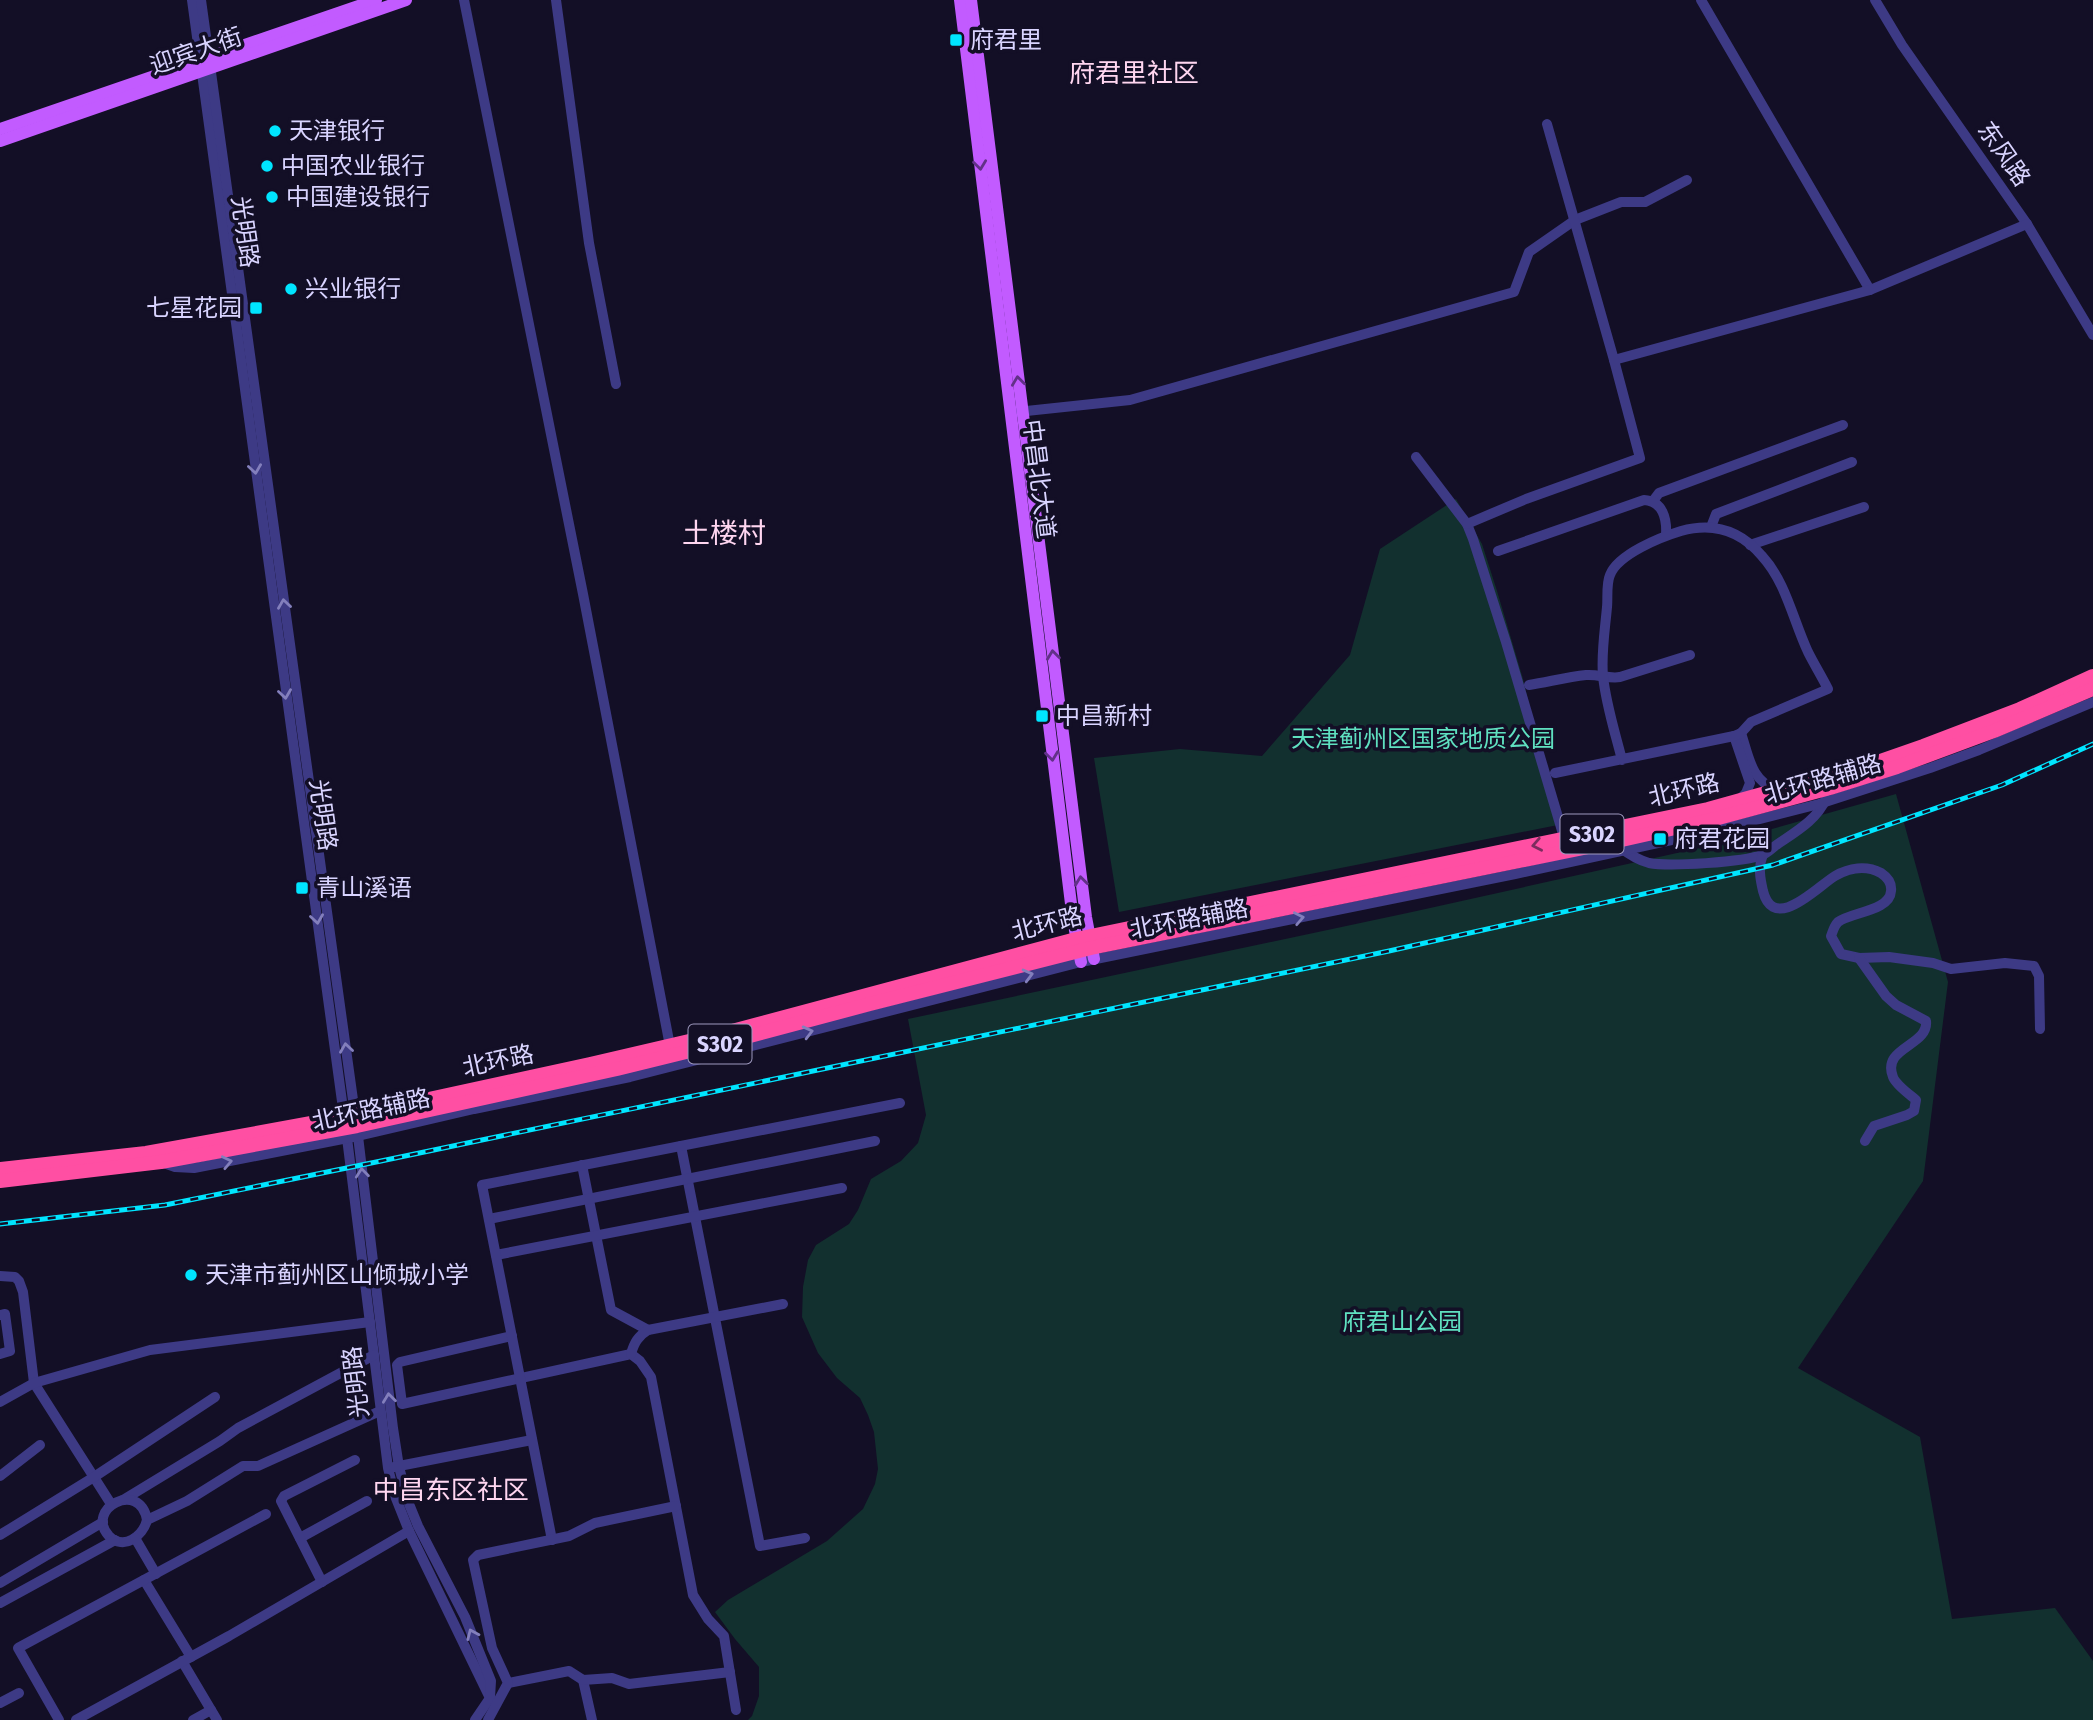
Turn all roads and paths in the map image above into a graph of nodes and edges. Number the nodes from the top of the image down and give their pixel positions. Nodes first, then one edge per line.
1 (192, 0) edge
2 (201, 0) edge
3 (376, 0) edge
4 (406, 0) edge
5 (464, 0) edge
6 (556, 0) edge
7 (960, 0) edge
8 (971, 0) edge
9 (1701, 0) edge
10 (1875, 0) edge
11 (205, 65) junction
12 (1547, 124) dead end
13 (0, 129) edge
14 (0, 141) edge
15 (1687, 180) dead end
16 (1574, 220) junction
17 (2027, 224) junction
18 (1870, 290) junction
19 (2093, 335) edge
20 (1615, 360) junction
21 (616, 384) dead end
22 (1016, 412) junction
23 (1843, 425) dead end
24 (1416, 457) dead end
25 (1852, 462) dead end
26 (1653, 500) junction
27 (1864, 507) dead end
28 (1466, 524) junction
29 (1711, 527) junction
30 (1666, 535) junction
31 (1750, 545) junction
32 (1498, 551) dead end
33 (1690, 656) dead end
34 (2093, 676) edge
35 (1604, 677) junction
36 (1529, 685) dead end
37 (2093, 689) edge
38 (2093, 702) edge
39 (1738, 735) junction
40 (1622, 760) junction
41 (1555, 773) dead end
42 (1777, 790) junction
43 (1827, 795) junction
44 (1739, 800) junction
45 (1563, 834) dead end
46 (1618, 846) junction
47 (1763, 855) junction
48 (1749, 858) junction
49 (1759, 869) junction
50 (1085, 949) junction
51 (1859, 958) junction
52 (2040, 1029) dead end
53 (670, 1046) junction
54 (900, 1103) dead end
55 (351, 1127) junction
56 (1865, 1140) dead end
57 (875, 1141) dead end
58 (681, 1146) junction
59 (582, 1165) junction
60 (0, 1169) edge
61 (688, 1179) junction
62 (0, 1181) edge
63 (842, 1188) dead end
64 (589, 1199) junction
65 (695, 1217) junction
66 (489, 1219) junction
67 (596, 1236) junction
68 (496, 1255) junction
69 (0, 1276) edge
70 (783, 1304) dead end
71 (0, 1315) edge
72 (715, 1317) junction
73 (369, 1322) junction
74 (648, 1330) junction
75 (512, 1336) junction
76 (0, 1354) edge
77 (374, 1354) junction
78 (631, 1354) junction
79 (520, 1379) junction
80 (34, 1383) junction
81 (215, 1397) dead end
82 (0, 1402) edge
83 (380, 1411) junction
84 (532, 1440) junction
85 (40, 1446) dead end
86 (355, 1460) dead end
87 (394, 1467) junction
88 (0, 1476) edge
89 (94, 1478) junction
90 (123, 1500) junction
91 (367, 1501) dead end
92 (111, 1504) junction
93 (676, 1506) junction
94 (266, 1514) dead end
95 (147, 1520) junction
96 (103, 1522) junction
97 (409, 1531) junction
98 (0, 1535) edge
99 (135, 1538) junction
100 (300, 1538) junction
101 (806, 1538) dead end
102 (115, 1540) junction
103 (552, 1540) junction
104 (156, 1574) junction
105 (144, 1580) junction
106 (322, 1582) junction
107 (0, 1583) edge
108 (0, 1603) edge
109 (186, 1659) junction
110 (730, 1672) junction
111 (583, 1679) junction
112 (508, 1682) junction
113 (19, 1693) dead end
114 (490, 1699) junction
115 (0, 1703) edge
116 (736, 1710) dead end
117 (214, 1715) edge
118 (59, 1720) edge
119 (76, 1720) edge
120 (193, 1720) edge
121 (475, 1720) edge
122 (488, 1720) edge
123 (592, 1720) edge

1 - 11 street, 光明路
2 - 11 street, 光明路
3 - 11 main road, 迎宾大街
4 - 11 main road, 迎宾大街
5 - 53 street
6 - 21 street
7 -> 22 main road, 中昌北大道
22 -> 8 main road, 中昌北大道
9 - 18 street
10 - 17 street, 东风路
11 - 13 main road, 迎宾大街
11 - 14 main road, 迎宾大街
11 - 55 street, 光明路
12 - 16 street
15 - 16 street
16 - 20 street
16 - 22 street
17 - 18 street
17 - 19 street, 东风路
18 - 20 street
20 - 28 street
22 - 50 main road, 中昌北大道
23 - 26 street
24 - 28 street
25 - 29 street
26 - 30 street
26 - 32 street
27 - 31 street
28 - 45 street
29 - 30 street
29 - 31 street
30 - 35 street
31 - 39 street
33 - 35 street
34 - 42 highway, 北环路 / S302
35 - 36 street
35 - 40 street
37 - 43 highway, 北环路 / S302
38 - 43 street, 北环路辅路
39 - 40 street
39 - 42 street
39 - 44 street
40 - 41 street
42 - 44 highway, 北环路 / S302
43 - 46 highway, 北环路 / S302
43 - 47 street
44 -> 50 highway, 北环路 / S302
46 - 48 street
50 -> 46 highway, 北环路 / S302
47 - 48 street
47 - 49 street
48 - 49 street
49 - 51 street
50 - 53 highway, 北环路 / S302
55 -> 50 highway, 北环路 / S302
51 - 52 street
51 - 56 street
53 - 55 highway, 北环路 / S302
54 - 58 street
55 - 60 highway, 北环路 / S302
62 -> 55 highway, 北环路 / S302
55 - 73 street, 光明路
87 -> 55 street, 光明路
57 - 61 street
58 - 59 street
58 - 61 street
59 - 64 street
59 - 66 street
61 - 64 street
61 - 65 street
63 - 65 street
64 - 66 street
64 - 67 street
65 - 67 street
65 - 72 street
66 - 68 street
67 - 68 street
67 - 74 street
68 - 75 street
69 - 80 street
70 - 72 street
71 - 76 street
72 - 74 street
72 - 101 street
73 - 77 street, 光明路
73 - 80 street
74 - 78 street
75 - 79 street
75 - 79 street
77 - 83 street, 光明路
77 - 90 street
78 - 79 street
78 - 93 street
79 - 84 street
80 - 82 street
80 - 89 street
81 - 89 street
83 - 87 street, 光明路
83 - 95 street
84 - 87 street
84 - 103 street
85 - 88 street
86 - 100 street
87 - 97 street, 光明路
114 -> 87 street, 光明路
89 - 92 street
89 - 98 street
90 - 92 street
90 - 95 street
91 - 100 street
92 - 96 street
93 - 103 street
93 - 110 street
94 - 104 street
95 - 99 street
96 - 102 street
96 - 107 street
97 - 106 street
97 - 114 street, 光明路
99 - 102 street
99 - 104 street
100 - 106 street
102 - 108 street
103 - 112 street
104 - 105 street
105 - 109 street
105 - 118 street
106 - 109 street
109 - 117 street
109 - 119 street
110 - 111 street
110 - 116 street
111 - 112 street
111 - 123 street
112 - 122 street
113 - 115 street
114 - 121 street
117 - 120 street

